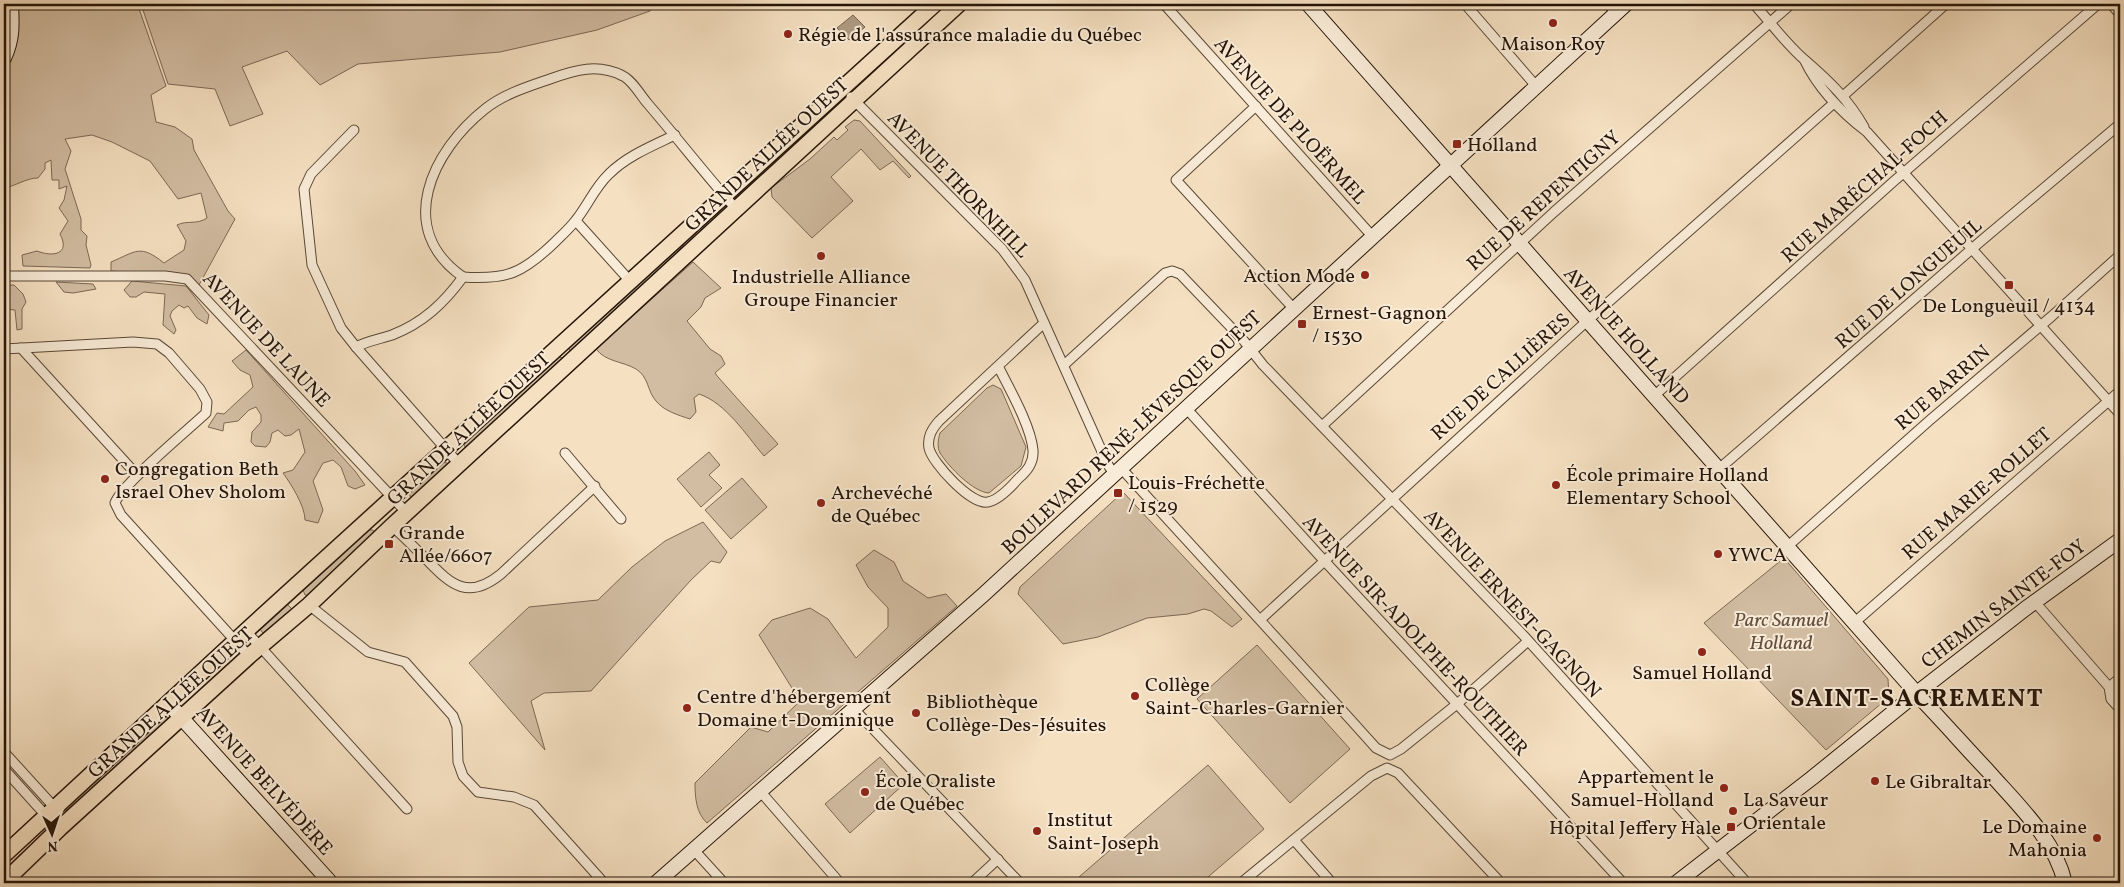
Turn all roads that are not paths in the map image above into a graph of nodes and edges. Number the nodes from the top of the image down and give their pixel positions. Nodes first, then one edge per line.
1 (11, 4) edge
2 (935, 4) edge
3 (959, 4) edge
4 (1164, 4) edge
5 (1308, 4) edge
6 (1465, 4) edge
7 (1754, 4) edge
8 (1791, 4) edge
9 (1946, 4) edge
10 (2098, 4) edge
11 (2111, 4) edge
12 (1617, 7) edge
13 (2120, 14) edge
14 (1770, 21) junction
15 (4, 58) edge
16 (1805, 61) junction
17 (1536, 86) junction
18 (848, 94) junction
19 (1843, 96) junction
20 (1834, 103) junction
21 (1256, 106) junction
22 (2120, 124) edge
23 (354, 130) dead end
24 (1866, 132) junction
25 (675, 135) junction
26 (1451, 166) junction
27 (1903, 173) junction
28 (725, 196) junction
29 (736, 208) junction
30 (576, 221) junction
31 (1372, 237) junction
32 (1519, 244) junction
33 (1972, 248) junction
34 (2120, 255) edge
35 (4, 276) edge
36 (463, 277) junction
37 (630, 281) junction
38 (1294, 309) junction
39 (1587, 320) junction
40 (1044, 323) junction
41 (2041, 325) junction
42 (356, 347) junction
43 (558, 347) junction
44 (21, 348) junction
45 (4, 349) edge
46 (1251, 349) junction
47 (571, 360) junction
48 (1064, 365) junction
49 (998, 366) junction
50 (2120, 391) edge
51 (1654, 396) junction
52 (2109, 401) junction
53 (1186, 408) junction
54 (2120, 414) edge
55 (1322, 426) junction
56 (446, 449) junction
57 (565, 453) dead end
58 (458, 464) junction
59 (1720, 469) junction
60 (1118, 472) junction
61 (137, 475) junction
62 (595, 486) junction
63 (1392, 498) junction
64 (392, 499) junction
65 (406, 512) junction
66 (621, 519) dead end
67 (392, 526) junction
68 (2120, 540) edge
69 (1788, 546) junction
70 (1324, 560) junction
71 (2035, 602) junction
72 (309, 605) junction
73 (1261, 619) junction
74 (1855, 622) junction
75 (241, 636) junction
76 (1528, 641) junction
77 (255, 651) junction
78 (2120, 678) edge
79 (2109, 688) junction
80 (1917, 693) junction
81 (168, 704) junction
82 (1457, 704) junction
83 (854, 709) junction
84 (2120, 709) edge
85 (182, 718) junction
86 (4, 752) edge
87 (4, 770) edge
88 (760, 791) junction
89 (407, 808) dead end
90 (50, 812) junction
91 (60, 828) junction
92 (1294, 840) junction
93 (694, 850) junction
94 (1718, 850) junction
95 (4, 855) edge
96 (998, 859) junction
97 (8, 878) edge
98 (332, 883) edge
99 (604, 883) edge
100 (656, 883) edge
101 (724, 883) edge
102 (840, 883) edge
103 (972, 883) edge
104 (1020, 883) edge
105 (1241, 883) edge
106 (1332, 883) edge
107 (1501, 883) edge
108 (1623, 883) edge
109 (1676, 883) edge
110 (1747, 883) edge
111 (2065, 883) edge

1 - 15 main road
2 - 18 main road, GRANDE ALLÉE OUEST
3 - 18 main road, GRANDE ALLÉE OUEST
4 - 21 street, AVENUE DE PLOËRMEL
5 - 26 main road, AVENUE HOLLAND
6 - 17 street
7 - 14 street
8 - 14 street, RUE DE REPENTIGNY
9 - 19 street
10 - 27 street, RUE MARÉCHAL-FOCH
11 - 13 street
12 - 17 main road, BOULEVARD RENÉ-LÉVESQUE OUEST
14 - 16 street
14 - 32 street, RUE DE REPENTIGNY
16 - 19 street
16 - 20 street
17 - 26 main road, BOULEVARD RENÉ-LÉVESQUE OUEST
18 - 28 main road, GRANDE ALLÉE OUEST
18 - 29 main road, GRANDE ALLÉE OUEST
18 - 40 street, AVENUE THORNHILL
19 - 24 street
20 - 24 street
20 - 39 street, RUE DE CALLIÈRES
21 - 31 street, AVENUE DE PLOËRMEL
21 - 38 street
22 - 33 street, RUE DE LONGUEUIL
23 - 42 street
24 - 27 street
25 - 28 street
25 - 30 street
25 - 36 street
26 - 31 main road, BOULEVARD RENÉ-LÉVESQUE OUEST
26 - 32 main road, AVENUE HOLLAND
27 - 33 street
27 - 51 street, RUE MARÉCHAL-FOCH
28 - 29 street
28 - 37 main road, GRANDE ALLÉE OUEST
29 - 47 main road, GRANDE ALLÉE OUEST
30 - 36 street
30 - 37 street
31 - 38 main road, BOULEVARD RENÉ-LÉVESQUE OUEST
32 - 39 main road, AVENUE HOLLAND
32 - 55 street, RUE DE REPENTIGNY
33 - 41 street
33 - 59 street, RUE DE LONGUEUIL
34 - 41 street, RUE BARRIN
35 - 64 street, AVENUE DE LAUNE
36 - 42 street
37 - 43 main road, GRANDE ALLÉE OUEST
38 - 46 main road, BOULEVARD RENÉ-LÉVESQUE OUEST
39 - 51 main road, AVENUE HOLLAND
39 - 63 street, RUE DE CALLIÈRES
40 - 48 street, AVENUE THORNHILL
40 - 49 street
41 - 52 street
41 - 69 street, RUE BARRIN
42 - 56 street
43 - 47 main road
43 - 56 main road, GRANDE ALLÉE OUEST
44 - 45 street
44 - 61 street
44 - 61 street
46 - 48 street, AVENUE ERNEST-GAGNON
46 - 53 main road, BOULEVARD RENÉ-LÉVESQUE OUEST
46 - 55 street, AVENUE ERNEST-GAGNON
47 - 58 main road, GRANDE ALLÉE OUEST
48 - 60 street, AVENUE THORNHILL
49 - 49 street
50 - 52 street, RUE MARIE-ROLLET
51 - 59 main road, AVENUE HOLLAND
52 - 54 street
52 - 74 street, RUE MARIE-ROLLET
53 - 60 main road, BOULEVARD RENÉ-LÉVESQUE OUEST
53 - 70 street, AVENUE SIR-ADOLPHE-ROUTHIER
55 - 63 street, AVENUE ERNEST-GAGNON
56 - 58 street
56 - 64 main road, GRANDE ALLÉE OUEST
57 - 62 street
58 - 65 main road, GRANDE ALLÉE OUEST
59 - 69 main road, AVENUE HOLLAND
60 - 73 street, AVENUE THORNHILL
60 - 83 main road, BOULEVARD RENÉ-LÉVESQUE OUEST
61 - 75 street
62 - 66 street
62 - 67 street
63 - 70 street, RUE DE CALLIÈRES
63 - 76 street, AVENUE ERNEST-GAGNON
64 - 65 street, AVENUE DE LAUNE
64 - 75 main road, GRANDE ALLÉE OUEST
65 - 67 main road, GRANDE ALLÉE OUEST
67 - 72 main road, GRANDE ALLÉE OUEST
68 - 71 main road, CHEMIN SAINTE-FOY
69 - 74 main road, AVENUE HOLLAND
70 - 73 street, RUE DE CALLIÈRES
70 - 82 street, AVENUE SIR-ADOLPHE-ROUTHIER
71 - 79 street
71 - 80 main road, CHEMIN SAINTE-FOY
72 - 77 main road, GRANDE ALLÉE OUEST
72 - 99 street
73 - 82 street, AVENUE THORNHILL
74 - 80 main road, AVENUE HOLLAND
75 - 77 street
75 - 77 street
75 - 81 main road, GRANDE ALLÉE OUEST
76 - 82 street
76 - 94 street, AVENUE ERNEST-GAGNON
77 - 85 main road, GRANDE ALLÉE OUEST
77 - 89 street
78 - 79 street
79 - 84 street
80 - 94 main road, CHEMIN SAINTE-FOY
80 - 111 main road, AVENUE HOLLAND
81 - 85 main road, AVENUE BELVÉDÈRE
81 - 90 main road, GRANDE ALLÉE OUEST
82 - 108 street, AVENUE SIR-ADOLPHE-ROUTHIER
83 - 88 main road, BOULEVARD RENÉ-LÉVESQUE OUEST
83 - 96 street
85 - 91 main road, GRANDE ALLÉE OUEST
85 - 98 main road, AVENUE BELVÉDÈRE
86 - 90 street
87 - 90 street
88 - 93 main road, BOULEVARD RENÉ-LÉVESQUE OUEST
88 - 102 street
90 - 91 street
90 - 95 main road, GRANDE ALLÉE OUEST
91 - 97 main road, GRANDE ALLÉE OUEST
92 - 105 street
92 - 106 street
92 - 107 street
93 - 100 main road, BOULEVARD RENÉ-LÉVESQUE OUEST
93 - 101 street
94 - 109 main road, CHEMIN SAINTE-FOY
94 - 110 street, AVENUE ERNEST-GAGNON
96 - 103 street
96 - 104 street

